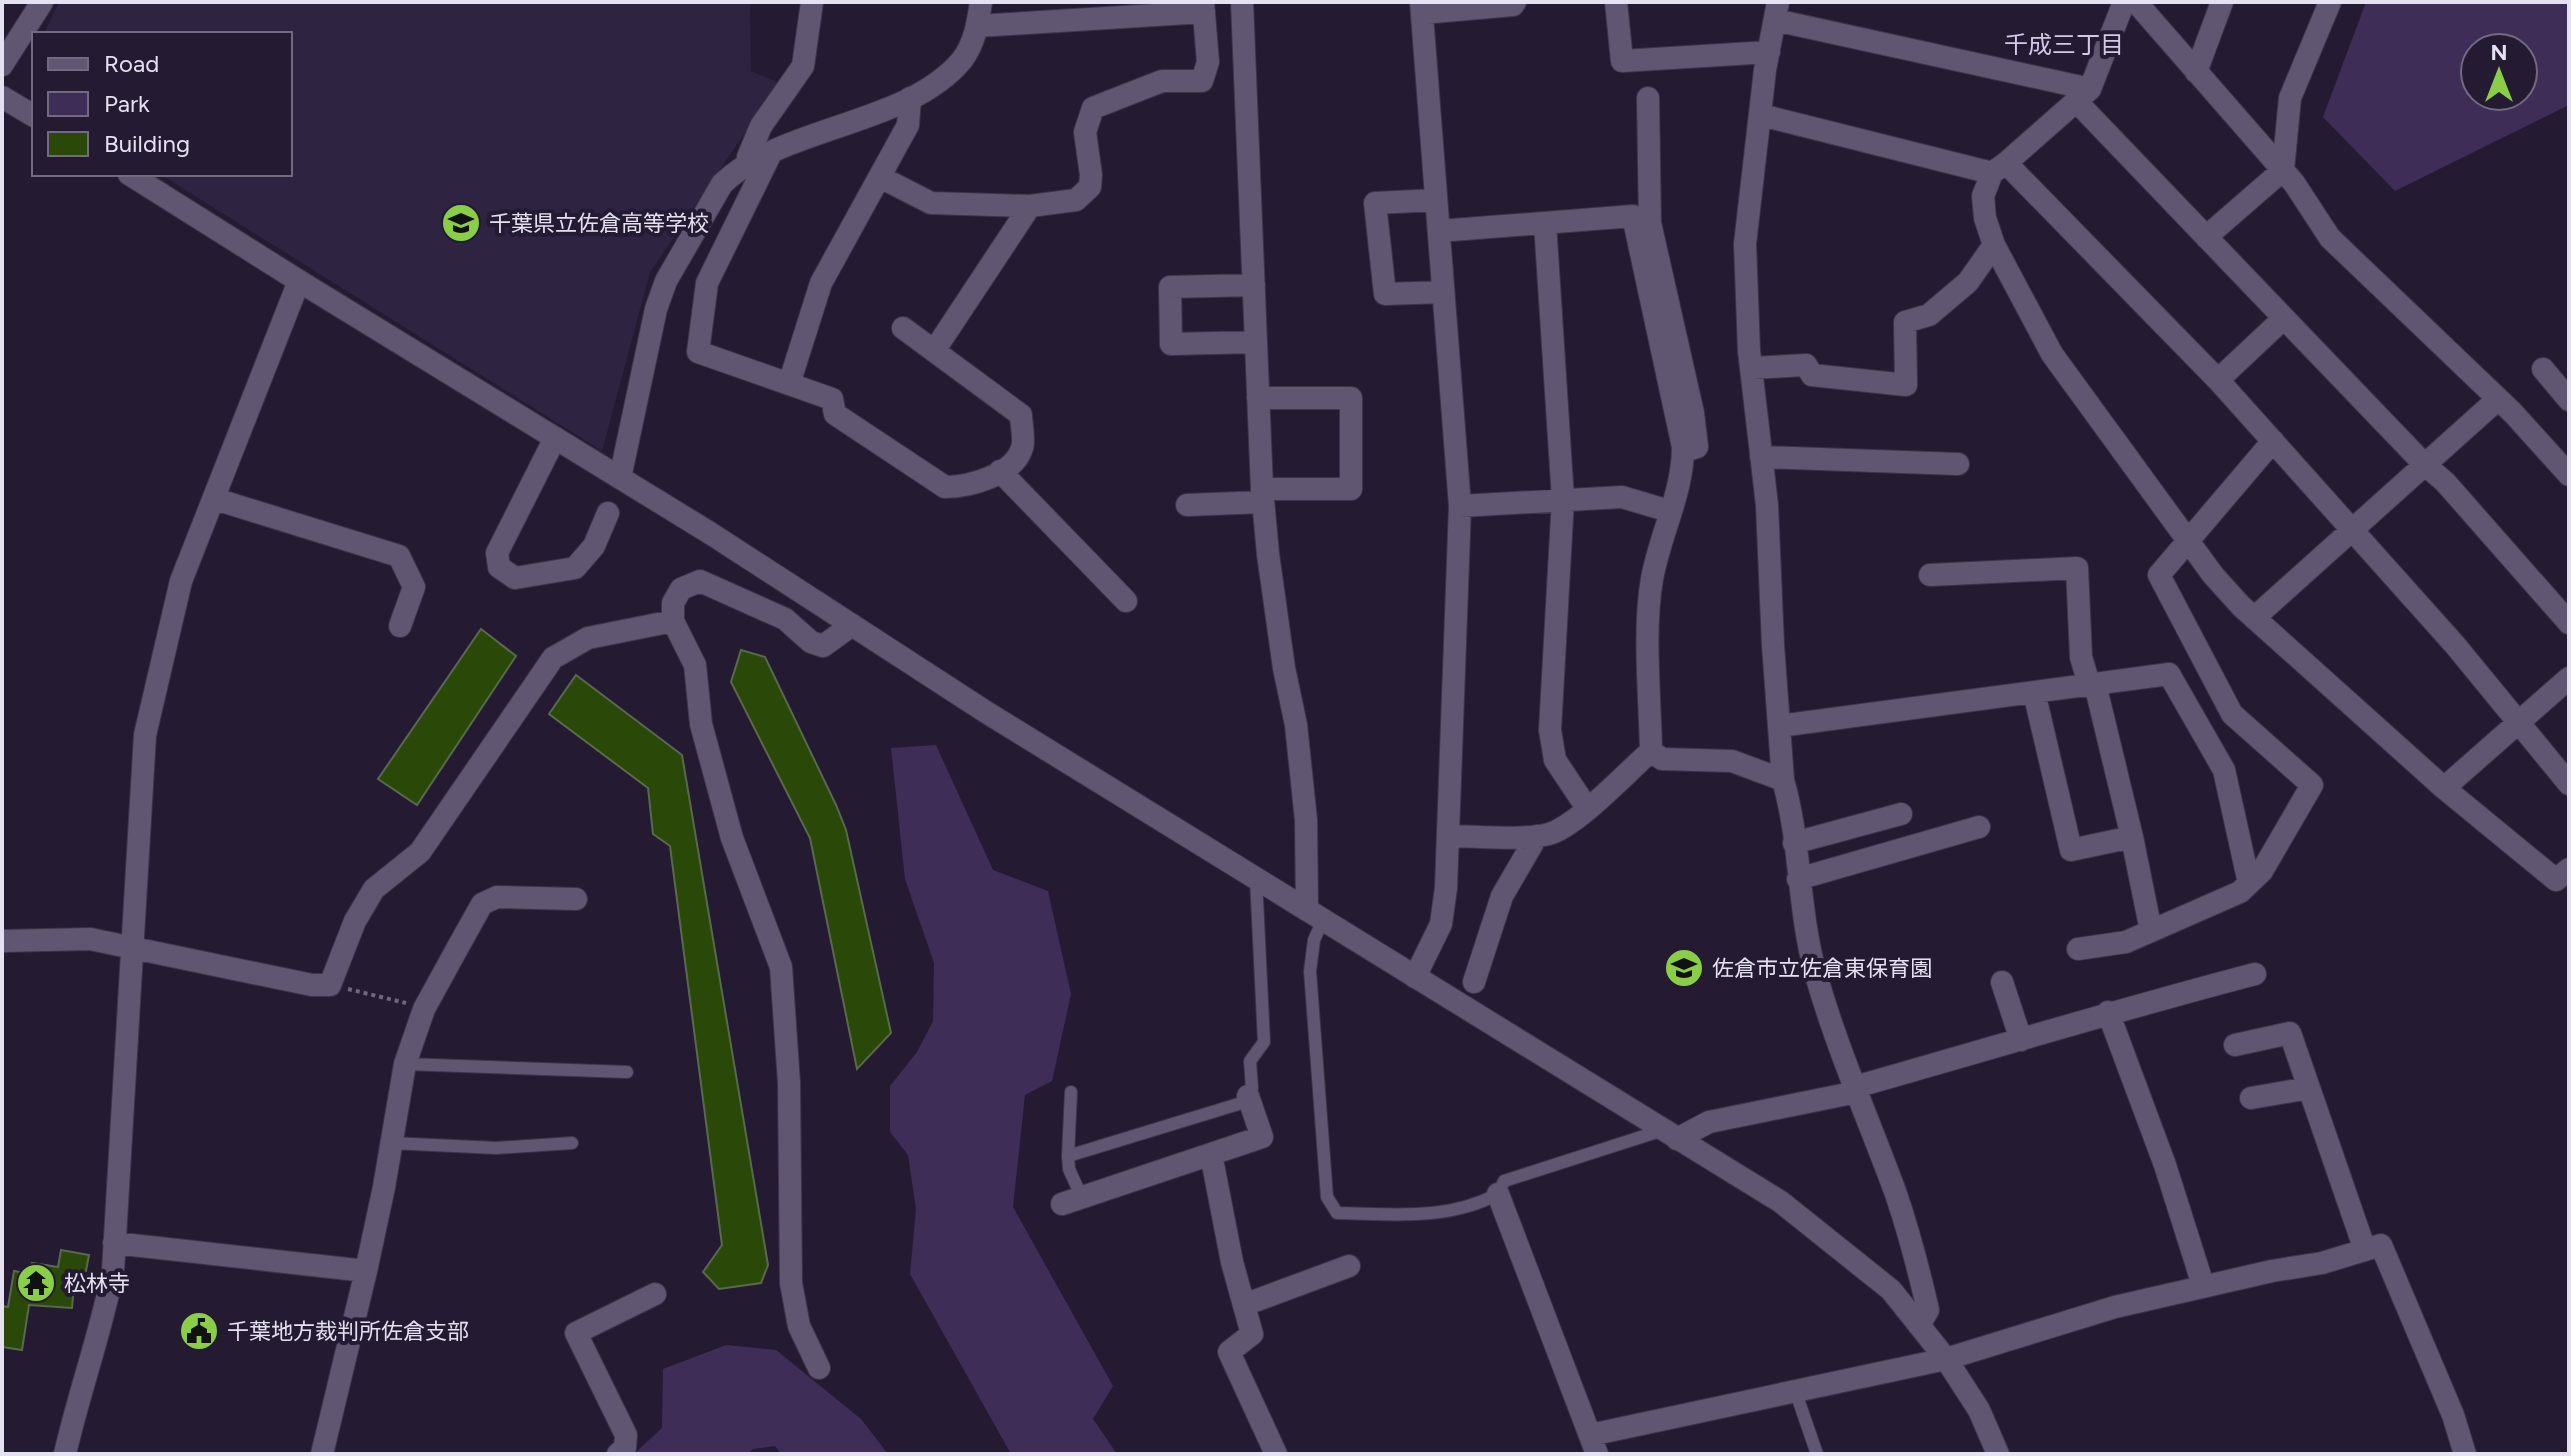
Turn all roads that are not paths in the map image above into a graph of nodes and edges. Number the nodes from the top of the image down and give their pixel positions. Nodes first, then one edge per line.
1 (42, 2) edge
2 (812, 2) edge
3 (981, 2) edge
4 (1242, 2) edge
5 (1515, 2) edge
6 (1616, 2) edge
7 (2124, 2) edge
8 (2136, 2) edge
9 (2222, 2) edge
10 (2330, 2) edge
11 (1203, 7) edge
12 (1422, 8) edge
13 (1777, 11) edge
14 (978, 26) junction
15 (1769, 52) junction
16 (2, 65) edge
17 (2196, 72) junction
18 (2083, 95) junction
19 (2, 97) edge
20 (910, 98) junction
21 (1648, 98) dead end
22 (32, 115) edge
23 (1761, 115) junction
24 (763, 158) junction
25 (1999, 168) junction
26 (2283, 170) junction
27 (132, 176) edge
28 (880, 177) junction
29 (1436, 200) junction
30 (1030, 206) junction
31 (1545, 223) junction
32 (1439, 231) junction
33 (2206, 237) junction
34 (1994, 245) junction
35 (299, 281) junction
36 (1254, 285) junction
37 (1443, 292) junction
38 (2284, 318) junction
39 (903, 328) dead end
40 (1256, 342) junction
41 (934, 351) junction
42 (1751, 368) junction
43 (2543, 369) dead end
44 (2218, 380) junction
45 (789, 384) junction
46 (1258, 398) junction
47 (2498, 399) junction
48 (2569, 400) edge
49 (555, 438) junction
50 (2273, 441) junction
51 (1683, 452) junction
52 (1761, 457) junction
53 (1958, 464) dead end
54 (2424, 464) junction
55 (1000, 471) junction
56 (2569, 475) edge
57 (620, 478) junction
58 (1263, 496) junction
59 (215, 499) junction
60 (1563, 499) junction
61 (1187, 505) dead end
62 (1460, 506) junction
63 (1669, 511) junction
64 (608, 513) dead end
65 (2352, 529) junction
66 (2188, 541) junction
67 (1930, 575) dead end
68 (1126, 601) dead end
69 (2254, 618) junction
70 (673, 621) junction
71 (2569, 623) edge
72 (852, 625) junction
73 (400, 626) dead end
74 (2569, 678) edge
75 (2092, 684) junction
76 (2034, 692) junction
77 (2518, 722) junction
78 (1779, 726) junction
79 (1651, 751) junction
80 (1783, 780) junction
81 (2569, 784) edge
82 (2444, 788) junction
83 (1587, 808) junction
84 (1901, 814) dead end
85 (1979, 827) dead end
86 (1448, 836) junction
87 (1537, 836) junction
88 (2132, 837) junction
89 (1794, 843) junction
90 (2569, 869) edge
91 (1256, 879) junction
92 (1798, 879) junction
93 (2249, 883) junction
94 (576, 899) dead end
95 (1315, 915) junction
96 (2151, 931) junction
97 (2, 941) edge
98 (132, 946) junction
99 (2078, 949) dead end
100 (2255, 974) dead end
101 (1415, 977) junction
102 (1474, 982) dead end
103 (2002, 982) dead end
104 (2108, 1012) junction
105 (2021, 1040) junction
106 (2235, 1045) dead end
107 (405, 1064) junction
108 (627, 1072) dead end
109 (2309, 1088) junction
110 (1856, 1089) junction
111 (1071, 1092) dead end
112 (1248, 1096) junction
113 (2251, 1098) dead end
114 (1670, 1134) junction
115 (391, 1143) junction
116 (572, 1143) dead end
117 (1211, 1154) junction
118 (1068, 1156) junction
119 (1498, 1194) junction
120 (1072, 1201) joint
121 (114, 1243) junction
122 (2365, 1250) junction
123 (1349, 1266) dead end
124 (366, 1271) junction
125 (2203, 1285) junction
126 (655, 1294) dead end
127 (1244, 1305) junction
128 (1919, 1325) junction
129 (1946, 1359) junction
130 (819, 1368) dead end
131 (1796, 1393) junction
132 (1594, 1444) edge
133 (65, 1454) edge
134 (322, 1454) edge
135 (618, 1454) edge
136 (1276, 1454) edge
137 (1817, 1454) edge
138 (1998, 1454) edge
139 (2465, 1454) edge

1 - 16 street
2 - 24 street
3 - 14 street
4 - 36 street
5 - 12 street
6 - 15 street
7 - 18 street
8 - 17 street
9 - 17 street
10 - 26 street
11 - 14 street
11 - 30 street
12 - 29 street
13 - 15 street
13 - 18 street
14 - 20 street
15 - 23 street
17 - 26 street
18 - 25 street
18 - 33 street
19 - 22 street
20 - 24 street
20 - 28 street
21 - 51 street
23 - 25 street
23 - 42 street
24 - 45 street
24 - 57 street
25 - 34 street
25 - 44 street
26 - 33 street
26 - 47 street
27 - 35 street
28 - 30 street
28 - 45 street
29 - 32 street
29 - 37 street
30 - 41 street
31 - 32 street
31 - 51 street
31 - 60 street
32 - 37 street
33 - 38 street
34 - 42 street
34 - 66 street
35 - 49 street
35 - 59 street
36 - 40 street
36 - 40 street
37 - 62 street
38 - 44 street
38 - 54 street
39 - 41 street
40 - 46 street
41 - 55 street
42 - 52 street
43 - 48 street
44 - 50 street
45 - 55 street
46 - 58 street
46 - 58 street
47 - 54 street
47 - 56 street
49 - 57 street
49 - 64 street
50 - 65 street
50 - 66 street
51 - 63 street
52 - 53 street
52 - 78 street
54 - 65 street
54 - 71 street
55 - 68 street
57 - 72 street
58 - 61 street
58 - 95 street
59 - 73 street
59 - 98 street
60 - 62 street
60 - 63 street
60 - 83 street
62 - 86 street
63 - 79 street
65 - 69 street
65 - 77 street
66 - 69 street
66 - 93 street
67 - 75 street
69 - 82 street
70 - 72 street
70 - 98 street
70 - 130 street
72 - 91 street
74 - 77 street
75 - 76 street
75 - 88 street
75 - 93 street
76 - 78 street
76 - 88 street
77 - 81 street
77 - 82 street
78 - 80 street
79 - 80 street
79 - 83 street
80 - 89 street
82 - 90 street
83 - 87 street
84 - 89 street
85 - 92 street
86 - 87 street
86 - 101 street
87 - 102 street
88 - 96 street
89 - 92 street
91 - 95 street
91 - 112 lane
92 - 110 street
93 - 96 street
94 - 107 street
95 - 101 street
95 - 119 lane
96 - 99 street
97 - 98 street
98 - 121 street
100 - 104 street
101 - 114 street
103 - 105 street
104 - 105 street
104 - 125 street
105 - 110 street
106 - 109 street
107 - 108 lane
107 - 115 street
109 - 113 street
109 - 122 street
110 - 114 street
110 - 128 street
111 - 118 lane
112 - 117 street
112 - 118 lane
114 - 119 lane
114 - 128 street
115 - 116 lane
115 - 124 street
117 - 120 street
117 - 127 street
118 - 120 lane
119 - 132 street
121 - 124 street
121 - 133 street
122 - 125 street
122 - 139 street
123 - 127 street
124 - 134 street
125 - 129 street
126 - 135 street
127 - 136 street
128 - 129 street
129 - 131 street
129 - 138 street
131 - 132 street
131 - 137 lane

